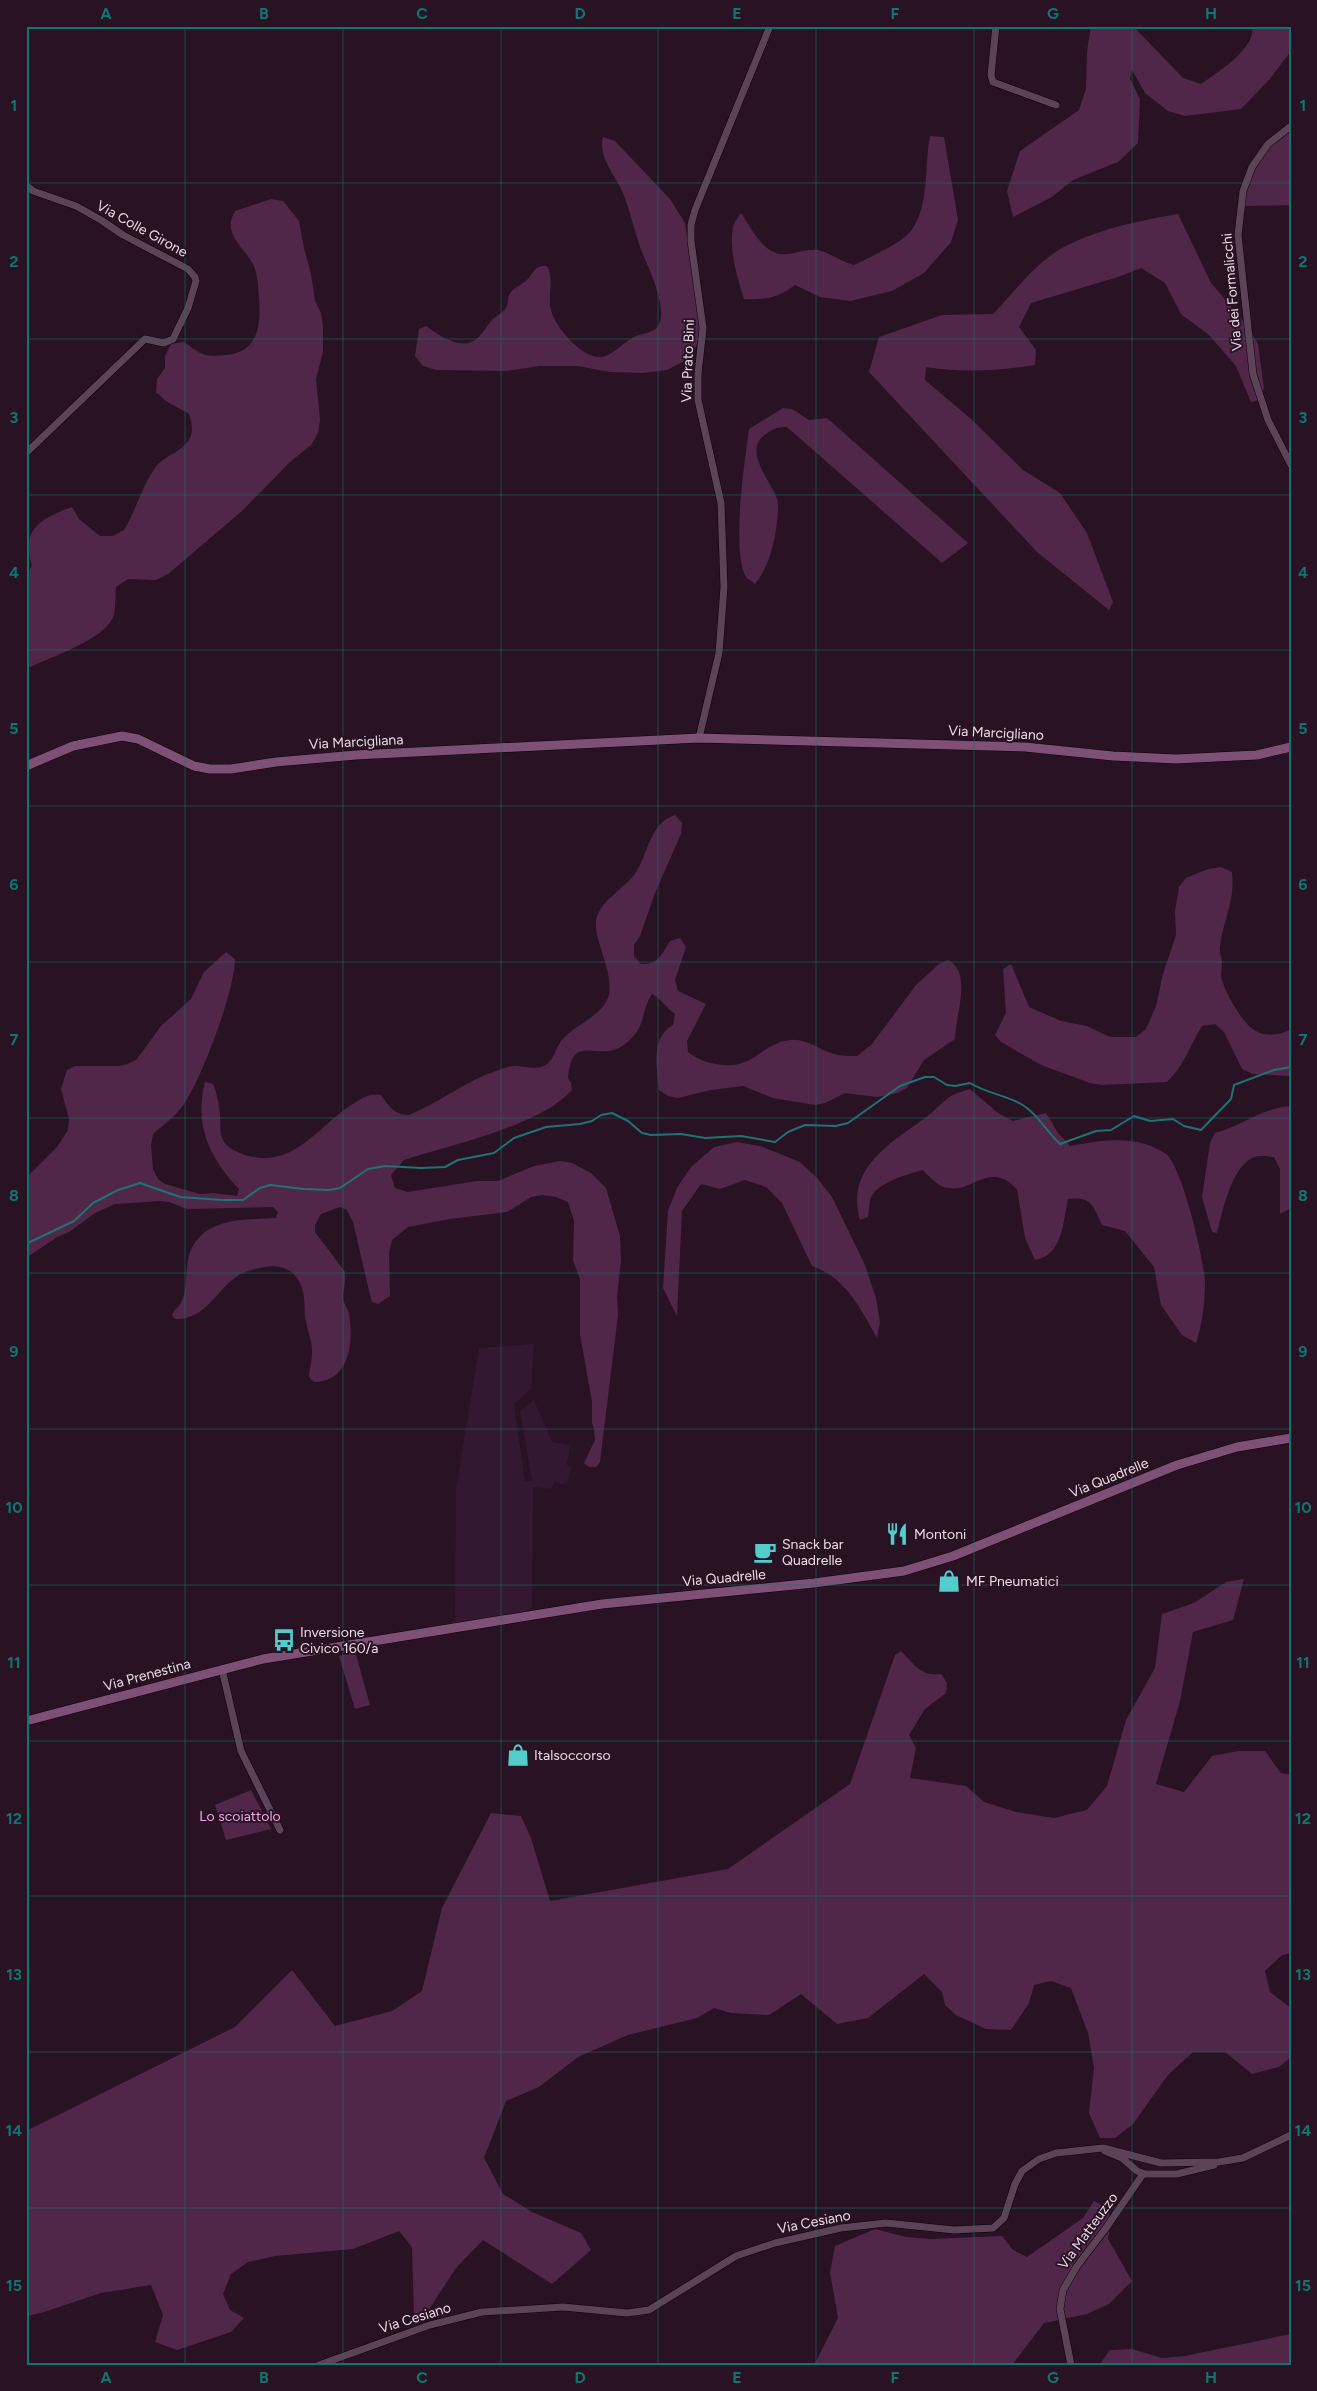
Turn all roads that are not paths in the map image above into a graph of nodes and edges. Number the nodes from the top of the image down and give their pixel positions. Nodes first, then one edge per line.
1 (770, 26) edge
2 (996, 26) edge
3 (1056, 105) dead end
4 (1291, 126) edge
5 (26, 185) edge
6 (26, 453) edge
7 (1291, 465) edge
8 (699, 738) junction
9 (1291, 746) edge
10 (26, 766) edge
11 (1291, 1438) edge
12 (276, 1657) joint
13 (222, 1669) junction
14 (26, 1721) edge
15 (280, 1830) dead end
16 (1291, 2135) edge
17 (1093, 2148) junction
18 (1235, 2160) junction
19 (1143, 2174) junction
20 (318, 2365) edge
21 (1071, 2365) edge

1 - 8 street, Via Prato Bini
2 - 3 street
4 - 7 street, Via dei Formalicchi
5 - 6 street, Via Colle Girone
8 - 9 street, Via Marcigliano
8 - 10 street, Via Marcigliana
11 - 12 street, Via Quadrelle
12 - 13 street, Via Prenestina
13 - 14 street, Via Prenestina
13 - 15 street
16 - 18 street, Via Cesiano
17 - 18 street, Via Cesiano
17 - 19 street
17 - 20 street, Via Cesiano
18 - 19 street
19 - 21 street, Via Matteuzzo

